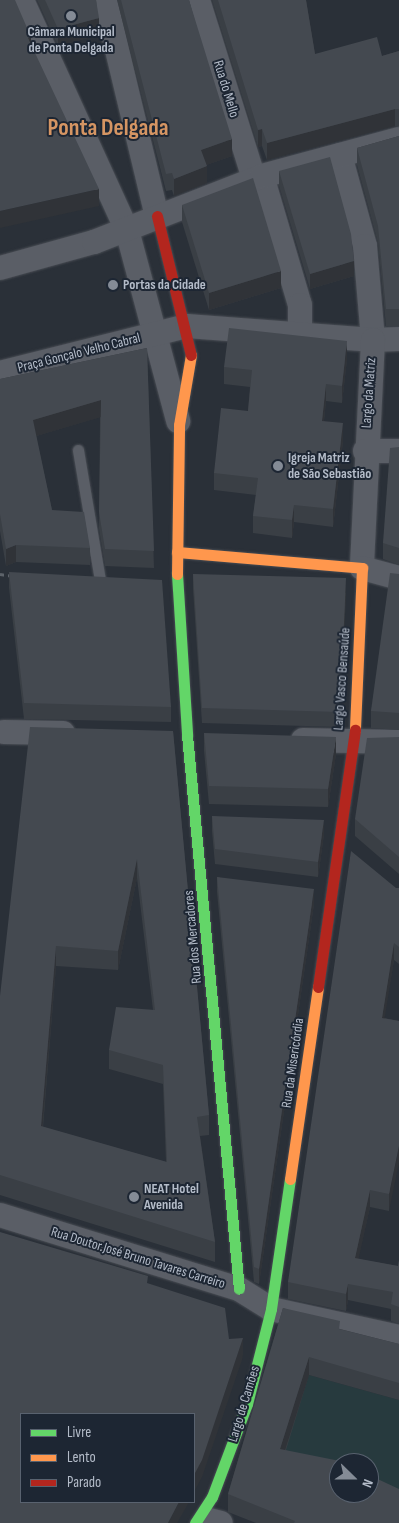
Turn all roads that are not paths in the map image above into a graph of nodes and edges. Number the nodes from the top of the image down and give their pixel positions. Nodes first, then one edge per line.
1 (22, 0) edge
2 (105, 0) edge
3 (198, 0) edge
4 (399, 139) edge
5 (340, 155) junction
6 (258, 177) junction
7 (157, 216) junction
8 (127, 230) junction
9 (0, 268) edge
10 (187, 326) junction
11 (158, 333) junction
12 (300, 334) junction
13 (399, 339) edge
14 (373, 340) junction
15 (0, 373) edge
16 (179, 425) junction
17 (78, 450) dead end
18 (365, 450) junction
19 (399, 450) edge
20 (178, 552) junction
21 (362, 568) junction
22 (399, 578) edge
23 (72, 579) edge
24 (110, 580) joint
25 (4, 732) dead end
26 (90, 734) edge
27 (274, 739) edge
28 (352, 742) junction
29 (399, 742) edge
30 (333, 827) junction
31 (360, 859) edge
32 (0, 1215) edge
33 (239, 1289) junction
34 (271, 1309) junction
35 (399, 1337) edge
36 (209, 1517) edge

1 - 8 street, Praça Gonçalo Velho Cabral
2 - 7 street
3 - 6 street, Rua do Mello
4 - 5 street
5 - 6 street
5 - 14 street
6 - 7 street
6 - 12 street, Rua do Mello
7 - 8 street
7 - 10 street
8 - 9 street
8 - 11 street, Praça Gonçalo Velho Cabral
10 - 11 street, Largo da Matriz
10 - 12 street, Largo da Matriz
10 - 16 street
11 - 15 street, Praça Gonçalo Velho Cabral
11 - 16 street
12 - 14 street, Largo da Matriz
13 - 14 street
14 - 18 street, Largo da Matriz
16 - 20 street
17 - 24 lane
18 - 19 street
18 - 21 street, Largo da Matriz
20 - 21 street
20 - 33 street, Rua dos Mercadores
21 - 22 street
21 - 28 street, Largo Vasco Bensaúde
23 - 24 street
25 - 26 street
27 - 28 street
28 - 29 street
28 - 30 street, Largo Vasco Bensaúde
30 - 31 street
30 - 34 street, Rua da Misericórdia
32 - 33 street, Rua Doutor.José Bruno Tavares Carreiro
33 - 34 street, Rua Doutor.José Bruno Tavares Carreiro
34 - 35 street, Rua Doutor.José Bruno Tavares Carreiro
34 - 36 street, Largo de Camões

